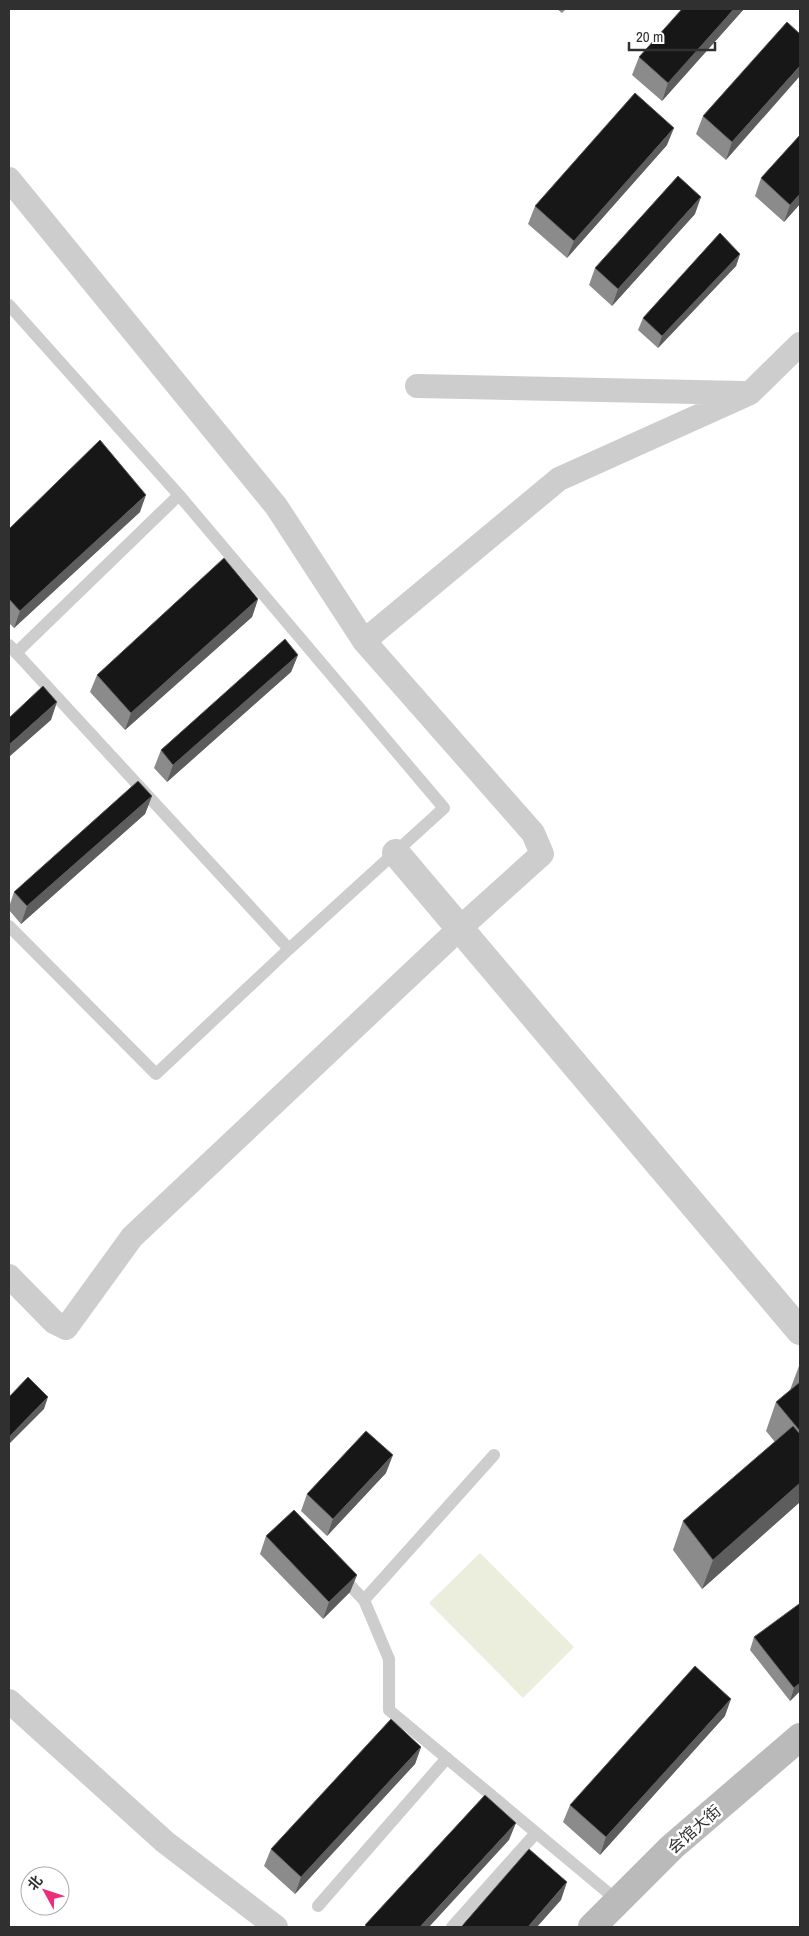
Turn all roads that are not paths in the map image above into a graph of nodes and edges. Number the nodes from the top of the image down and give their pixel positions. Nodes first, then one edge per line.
1 (9, 179) edge
2 (9, 306) edge
3 (800, 344) edge
4 (417, 386) dead end
5 (750, 393) junction
6 (179, 495) junction
7 (364, 641) junction
8 (12, 649) edge
9 (396, 853) junction
10 (9, 926) edge
11 (460, 928) junction
12 (289, 949) junction
13 (9, 1276) edge
14 (800, 1330) edge
15 (494, 1455) dead end
16 (332, 1568) edge
17 (364, 1600) junction
18 (9, 1701) edge
19 (800, 1737) edge
20 (447, 1758) junction
21 (536, 1833) junction
22 (618, 1901) junction
23 (318, 1906) dead end
24 (276, 1927) edge
25 (452, 1927) edge
26 (592, 1927) edge

1 - 7 street
2 - 6 lane
3 - 5 street
4 - 5 street
5 - 7 street
6 - 8 lane
6 - 9 lane
7 - 11 street
8 - 12 lane
9 - 11 street
9 - 12 lane
10 - 12 lane
11 - 13 street
11 - 14 street
15 - 17 lane
16 - 17 lane
17 - 20 lane
18 - 24 street
19 - 22 main road, 会馆大街
20 - 21 lane
20 - 23 lane
21 - 22 lane
21 - 25 lane
22 - 26 main road, 会馆大街

